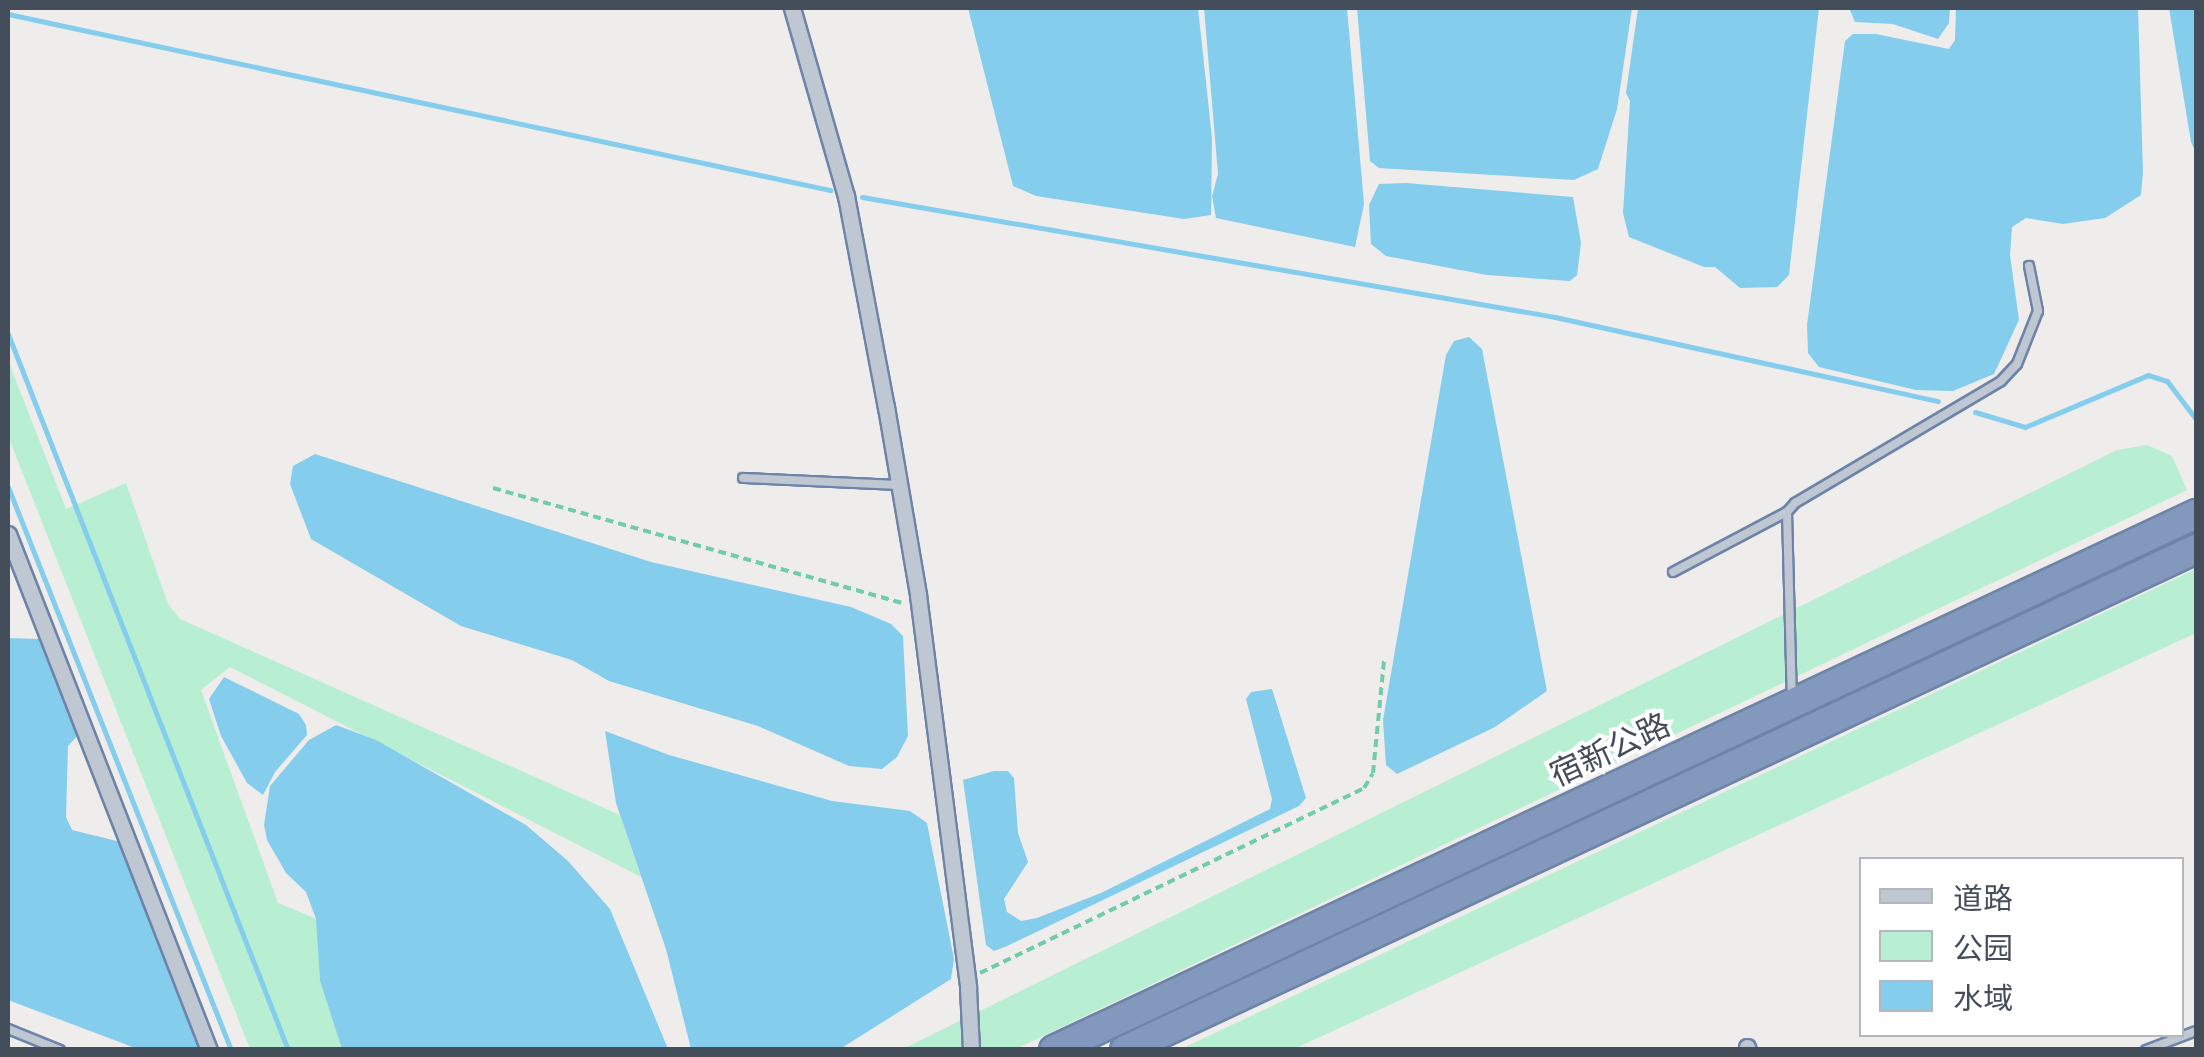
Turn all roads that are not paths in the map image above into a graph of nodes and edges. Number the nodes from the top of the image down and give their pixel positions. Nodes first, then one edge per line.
1 (792, 8) edge
2 (2029, 266) dead end
3 (743, 478) dead end
4 (900, 485) junction
5 (1787, 512) junction
6 (2196, 514) edge
7 (8, 534) edge
8 (2196, 549) edge
9 (1673, 572) dead end
10 (1792, 703) junction
11 (8, 1030) edge
12 (2182, 1037) edge
13 (60, 1050) edge
14 (209, 1050) edge
15 (971, 1050) edge
16 (1054, 1050) edge
17 (1125, 1050) edge
18 (2146, 1050) edge

1 - 4 street
2 - 5 lane
3 - 4 lane
4 - 15 street
5 - 9 lane
5 - 10 lane
6 - 10 highway, 宿新公路
7 - 14 street
8 - 17 highway, 宿新公路
10 - 16 highway, 宿新公路
11 - 13 lane
12 - 18 lane

